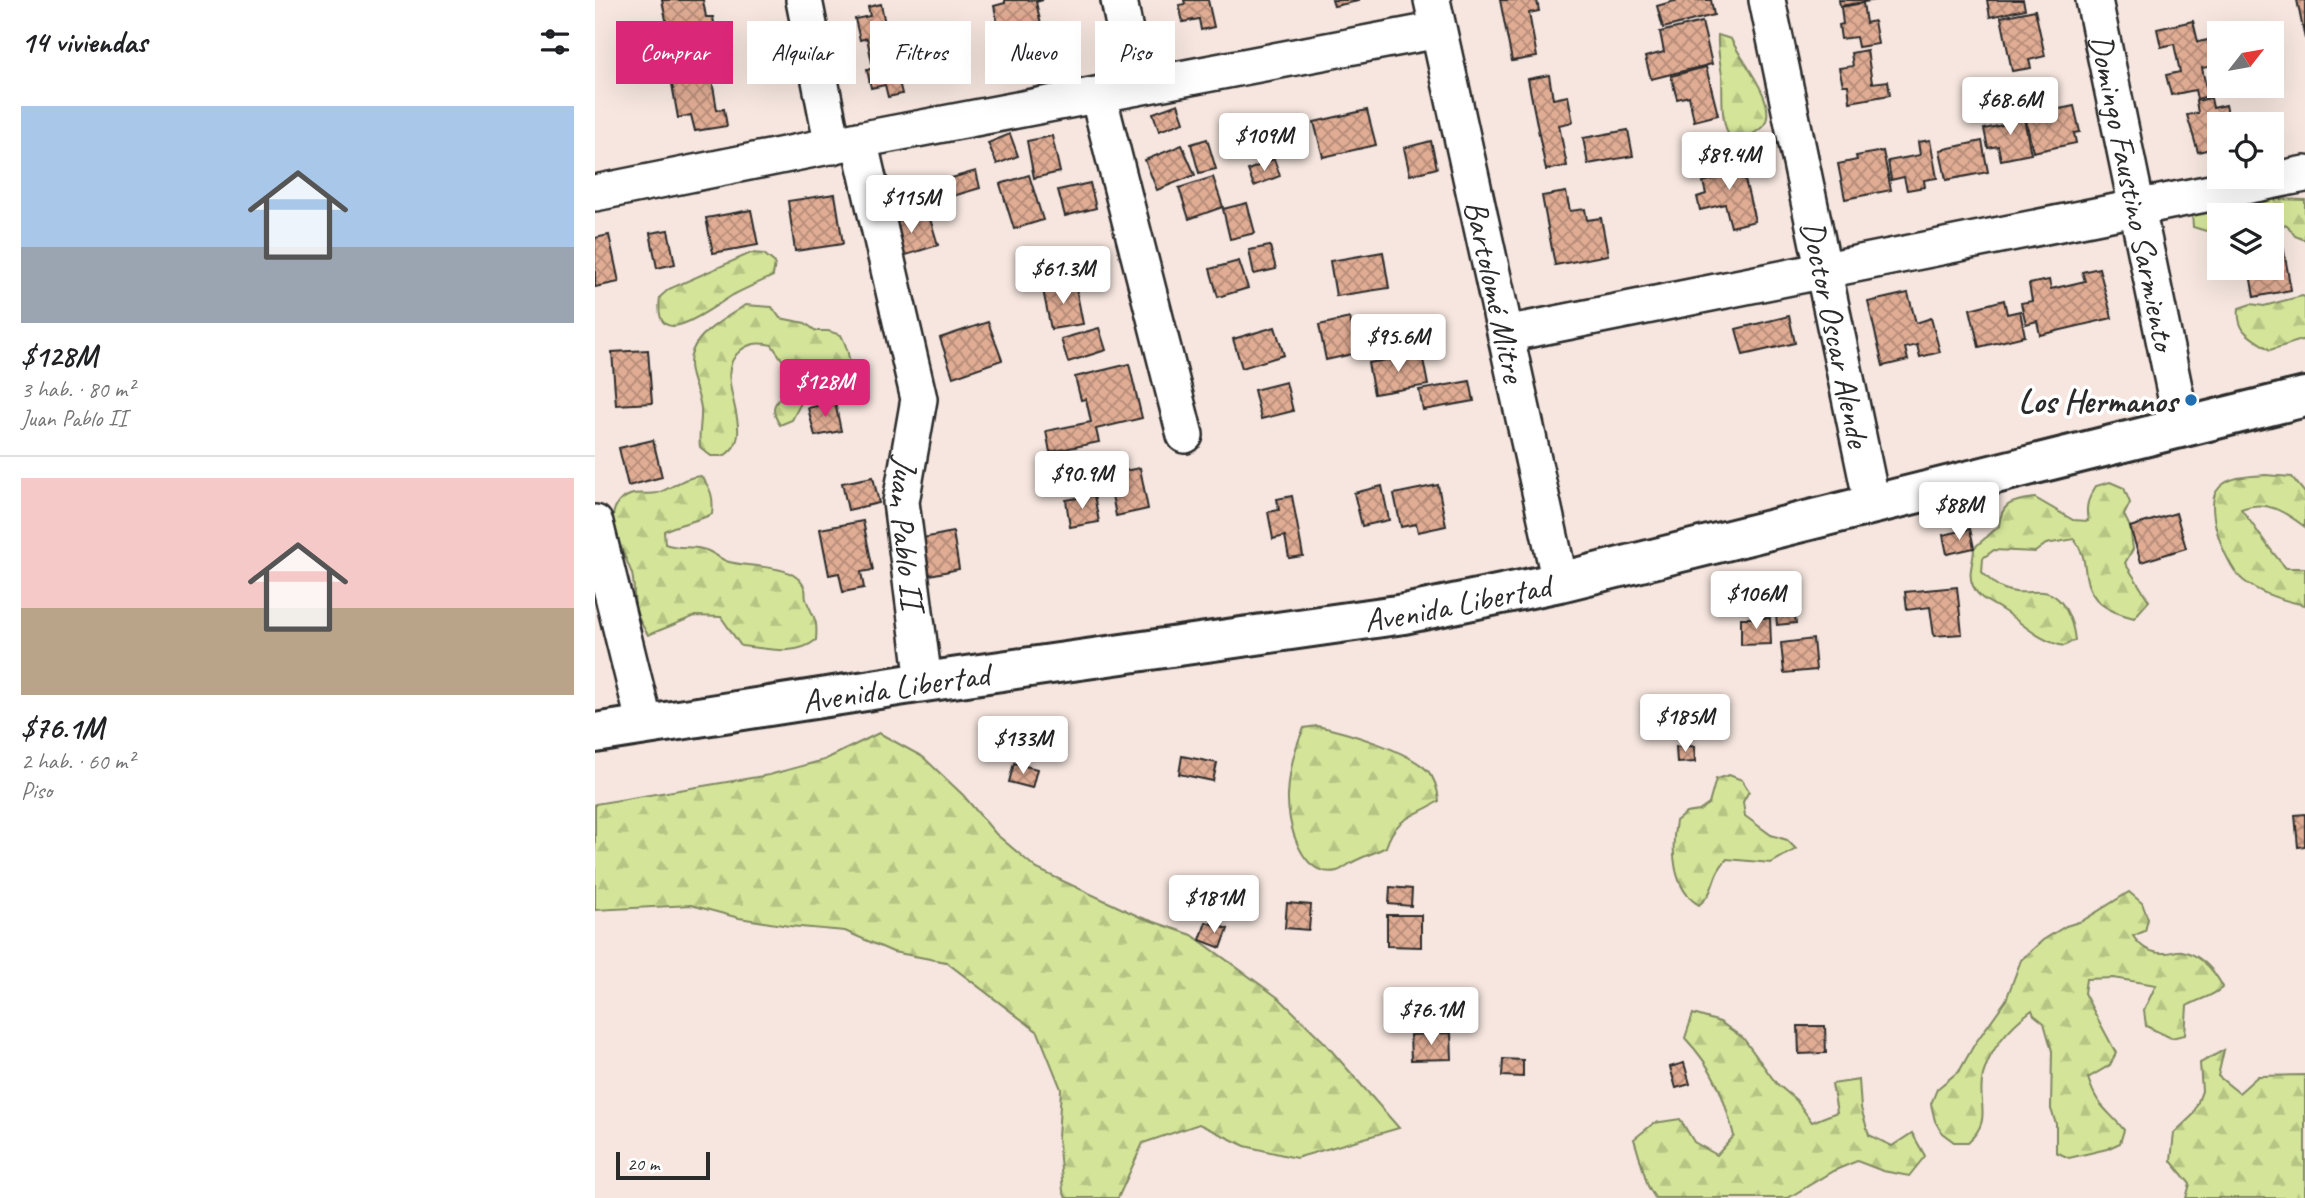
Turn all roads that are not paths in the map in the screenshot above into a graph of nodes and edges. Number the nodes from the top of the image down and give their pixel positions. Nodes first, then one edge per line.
1 (804, 0) edge
2 (1119, 0) edge
3 (1767, 0) edge
4 (2094, 0) edge
5 (1435, 15) edge
6 (1136, 87) junction
7 (1098, 95) junction
8 (846, 143) junction
9 (2305, 174) edge
10 (595, 193) edge
11 (2137, 207) junction
12 (1822, 271) junction
13 (1506, 334) junction
14 (2305, 397) edge
15 (2182, 426) junction
16 (1185, 435) dead end
17 (1872, 503) junction
18 (595, 523) edge
19 (1560, 582) junction
20 (924, 682) junction
21 (645, 725) junction
22 (595, 733) edge

1 - 8 street, Juan Pablo II
2 - 6 street
3 - 12 street, Doctor Oscar Alende
4 - 11 street, Domingo Faustino Sarmiento
5 - 6 street
5 - 13 street, Bartolomé Mitre
6 - 7 street
7 - 8 street
7 - 16 street
8 - 10 street
8 - 20 street, Juan Pablo II
9 - 11 street
11 - 12 street
11 - 15 street, Domingo Faustino Sarmiento
12 - 13 street
12 - 17 street, Doctor Oscar Alende
13 - 19 street, Bartolomé Mitre
14 - 15 main road, Avenida Libertad
15 - 17 main road, Avenida Libertad
17 - 19 main road, Avenida Libertad
18 - 21 street
19 - 20 main road, Avenida Libertad
20 - 21 main road, Avenida Libertad
21 - 22 main road, Avenida Libertad

